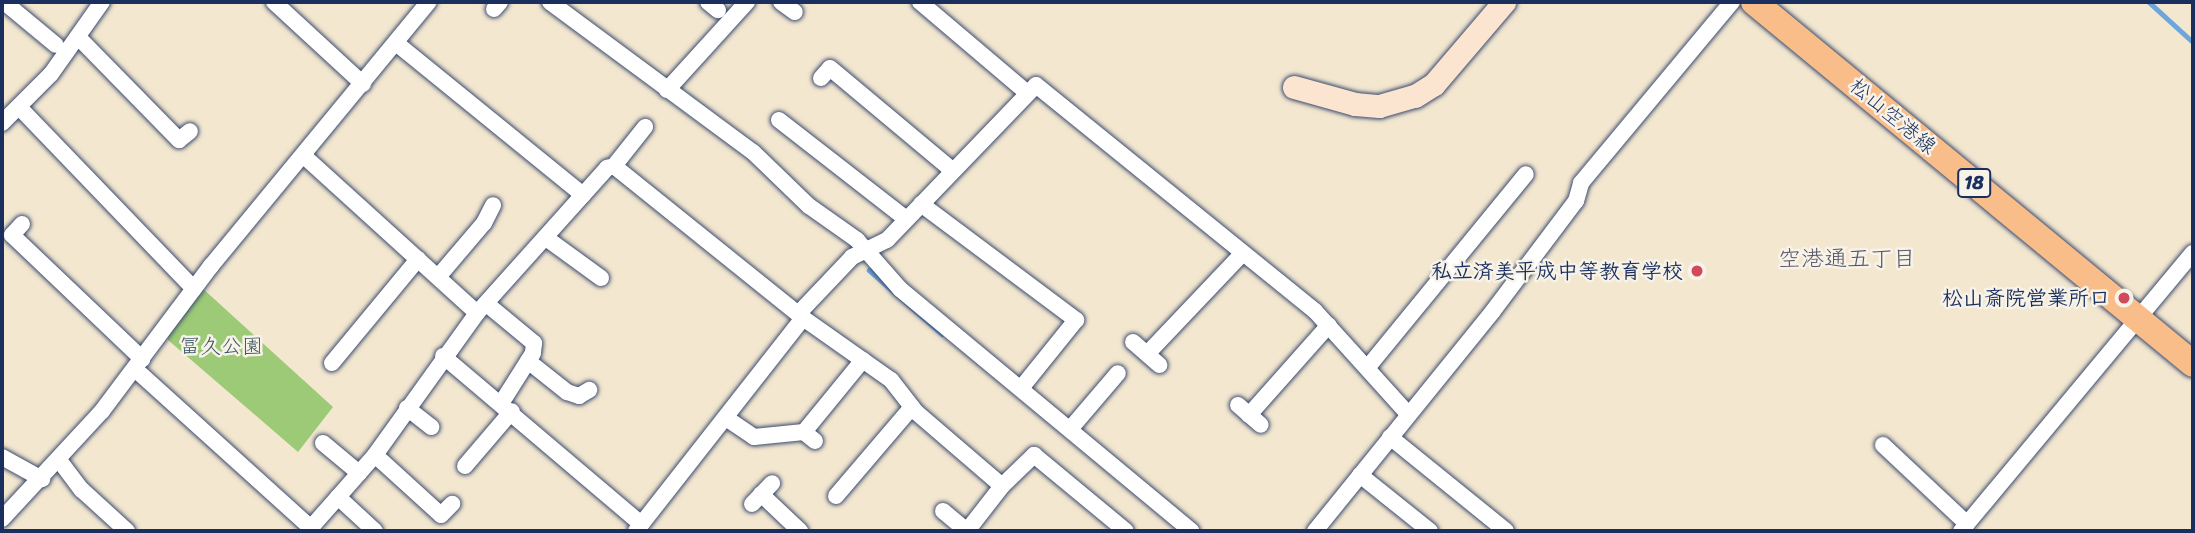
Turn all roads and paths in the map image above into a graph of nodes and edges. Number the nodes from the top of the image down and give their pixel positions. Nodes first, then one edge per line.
1 (4, 2) edge
2 (102, 2) edge
3 (274, 2) edge
4 (550, 2) edge
5 (747, 2) edge
6 (781, 2) edge
7 (920, 2) edge
8 (1504, 2) edge
9 (1732, 2) edge
10 (1754, 2) edge
11 (423, 4) edge
12 (795, 12) dead end
13 (66, 40) junction
14 (396, 43) junction
15 (46, 58) dead end
16 (821, 78) dead end
17 (363, 84) junction
18 (1294, 87) dead end
19 (667, 90) junction
20 (1026, 92) junction
21 (19, 107) junction
22 (779, 120) dead end
23 (2, 123) edge
24 (645, 127) dead end
25 (190, 131) dead end
26 (305, 157) junction
27 (614, 166) junction
28 (952, 170) junction
29 (1526, 174) dead end
30 (583, 195) junction
31 (921, 204) junction
32 (493, 205) dead end
33 (906, 219) junction
34 (22, 224) dead end
35 (546, 238) junction
36 (867, 251) junction
37 (1243, 253) junction
38 (2193, 253) edge
39 (418, 259) junction
40 (438, 277) junction
41 (601, 278) dead end
42 (194, 289) junction
43 (482, 309) junction
44 (800, 316) junction
45 (2138, 319) junction
46 (1329, 325) junction
47 (1133, 342) dead end
48 (1147, 354) junction
49 (443, 356) junction
50 (863, 360) junction
51 (528, 361) junction
52 (332, 363) dead end
53 (138, 364) junction
54 (2193, 364) edge
55 (1159, 365) dead end
56 (1368, 367) junction
57 (1118, 373) dead end
58 (1022, 387) junction
59 (589, 390) dead end
60 (507, 406) junction
61 (912, 407) junction
62 (407, 408) junction
63 (1408, 414) junction
64 (1249, 415) dead end
65 (726, 418) junction
66 (431, 427) dead end
67 (1071, 428) junction
68 (1390, 436) junction
69 (323, 443) dead end
70 (1883, 445) dead end
71 (375, 455) junction
72 (2, 457) edge
73 (59, 460) junction
74 (465, 466) dead end
75 (359, 473) junction
76 (1360, 475) junction
77 (42, 479) junction
78 (1002, 486) junction
79 (762, 494) dead end
80 (836, 496) dead end
81 (338, 497) junction
82 (452, 504) dead end
83 (943, 510) dead end
84 (2, 519) edge
85 (638, 528) edge
86 (1964, 528) edge
87 (310, 529) edge
88 (127, 531) edge
89 (376, 531) edge
90 (800, 531) edge
91 (967, 531) edge
92 (1126, 531) edge
93 (1192, 531) edge
94 (1315, 531) edge
95 (1430, 531) edge
96 (1506, 531) edge

1 - 13 street
2 - 13 street
3 - 17 street
4 - 19 street
5 - 19 street
6 - 12 street
7 - 20 street
8 - 18 street
9 - 63 street
10 - 45 main road, 松山空港線 / 18
11 - 14 street
13 - 15 street
13 - 21 street
13 - 25 street
14 - 17 street
14 - 30 street
16 - 28 street
17 - 26 street
19 - 36 street
20 - 28 street
20 - 37 street
21 - 23 street
21 - 42 street
22 - 33 street
24 - 27 street
26 - 39 street
26 - 42 street
27 - 30 street
27 - 44 street
28 - 31 street
29 - 56 street
30 - 35 street
31 - 33 street
31 - 58 street
32 - 40 street
33 - 36 street
34 - 53 street
35 - 41 street
35 - 43 street
36 - 44 street
36 - 58 street
37 - 46 street
37 - 48 street
38 - 45 street
39 - 40 street
39 - 52 street
40 - 43 street
42 - 53 street
43 - 49 street
43 - 51 street
44 - 50 street
44 - 65 street
45 - 54 main road, 松山空港線 / 18
45 - 86 street
46 - 56 street
46 - 64 street
47 - 48 street
48 - 55 street
49 - 60 street
49 - 62 street
50 - 61 street
50 - 65 street
51 - 59 street
51 - 60 street
53 - 73 street
53 - 87 street
56 - 63 street
57 - 67 street
58 - 67 street
60 - 74 street
60 - 85 street
61 - 78 street
61 - 80 street
62 - 66 street
62 - 71 street
63 - 68 street
65 - 85 street
67 - 93 street
68 - 76 street
68 - 96 street
69 - 75 street
70 - 86 street
71 - 75 street
71 - 82 street
72 - 77 street
73 - 77 street
73 - 88 street
75 - 81 street
76 - 94 street
76 - 95 street
77 - 84 street
78 - 91 street
78 - 92 street
79 - 90 street
81 - 87 street
81 - 89 street
83 - 91 street

